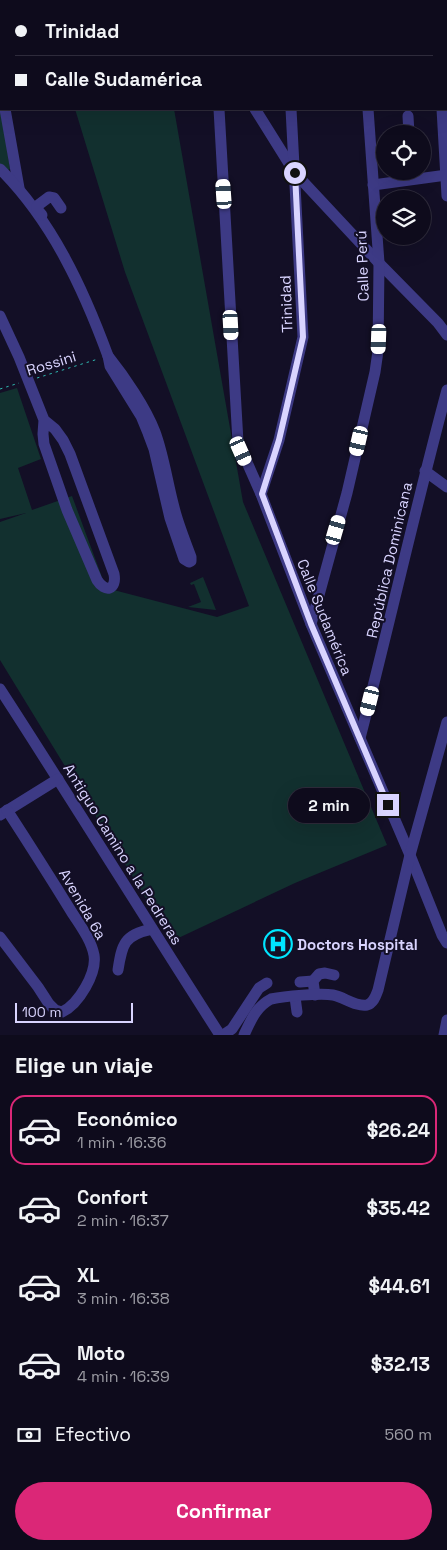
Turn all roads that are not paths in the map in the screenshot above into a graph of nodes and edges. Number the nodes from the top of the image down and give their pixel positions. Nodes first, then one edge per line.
1 (5, 110) edge
2 (219, 110) edge
3 (256, 110) edge
4 (291, 110) edge
5 (368, 110) edge
6 (442, 110) edge
7 (408, 116) dead end
8 (409, 125) edge
9 (0, 170) edge
10 (295, 173) junction
11 (431, 175) edge
12 (446, 175) edge
13 (395, 180) edge
14 (373, 185) junction
15 (19, 188) junction
16 (447, 196) edge
17 (61, 208) dead end
18 (47, 228) junction
19 (379, 263) junction
20 (0, 316) edge
21 (447, 335) edge
22 (108, 356) junction
23 (447, 390) edge
24 (44, 420) junction
25 (425, 470) junction
26 (447, 487) edge
27 (262, 494) junction
28 (311, 624) junction
29 (0, 689) edge
30 (447, 722) edge
31 (360, 738) junction
32 (58, 778) junction
33 (4, 812) edge
34 (410, 854) junction
35 (152, 929) junction
36 (0, 936) edge
37 (447, 943) edge
38 (118, 970) dead end
39 (334, 975) dead end
40 (313, 981) junction
41 (300, 982) dead end
42 (268, 983) dead end
43 (315, 995) junction
44 (295, 997) junction
45 (297, 1012) dead end
46 (447, 1020) edge
47 (222, 1035) edge
48 (244, 1035) edge
49 (444, 1035) edge

1 - 15 street
2 - 27 street, Calle Sudamérica
3 - 10 street
4 - 10 street, Trinidad
5 - 14 street, Calle Perú
6 - 12 street
7 - 8 street
9 - 15 street
10 - 19 street
10 - 27 street, Trinidad
11 - 12 street
12 - 16 street
13 - 14 street
14 - 19 street, Calle Perú
15 - 18 street
17 - 18 street
18 - 22 street
19 - 21 street
19 - 28 street, Calle Perú
20 - 24 street
22 - 22 street
23 - 25 street, República Dominicana
24 - 24 street
25 - 26 street
25 - 31 street, República Dominicana
27 - 28 street, Calle Sudamérica
28 - 31 street, Calle Sudamérica
29 - 32 street, Antiguo Camino a la Pedreras
30 - 34 street
31 - 34 street, Calle Sudamérica
32 - 33 street
32 - 35 street, Antiguo Camino a la Pedreras
33 - 36 street, Avenida 6a
34 - 37 street, Calle Sudamérica
34 - 43 street
35 - 38 street
35 - 47 street, Antiguo Camino a la Pedreras
39 - 40 street
40 - 41 street
40 - 43 street
42 - 47 street
43 - 44 street
44 - 45 street
44 - 48 street
46 - 49 street

